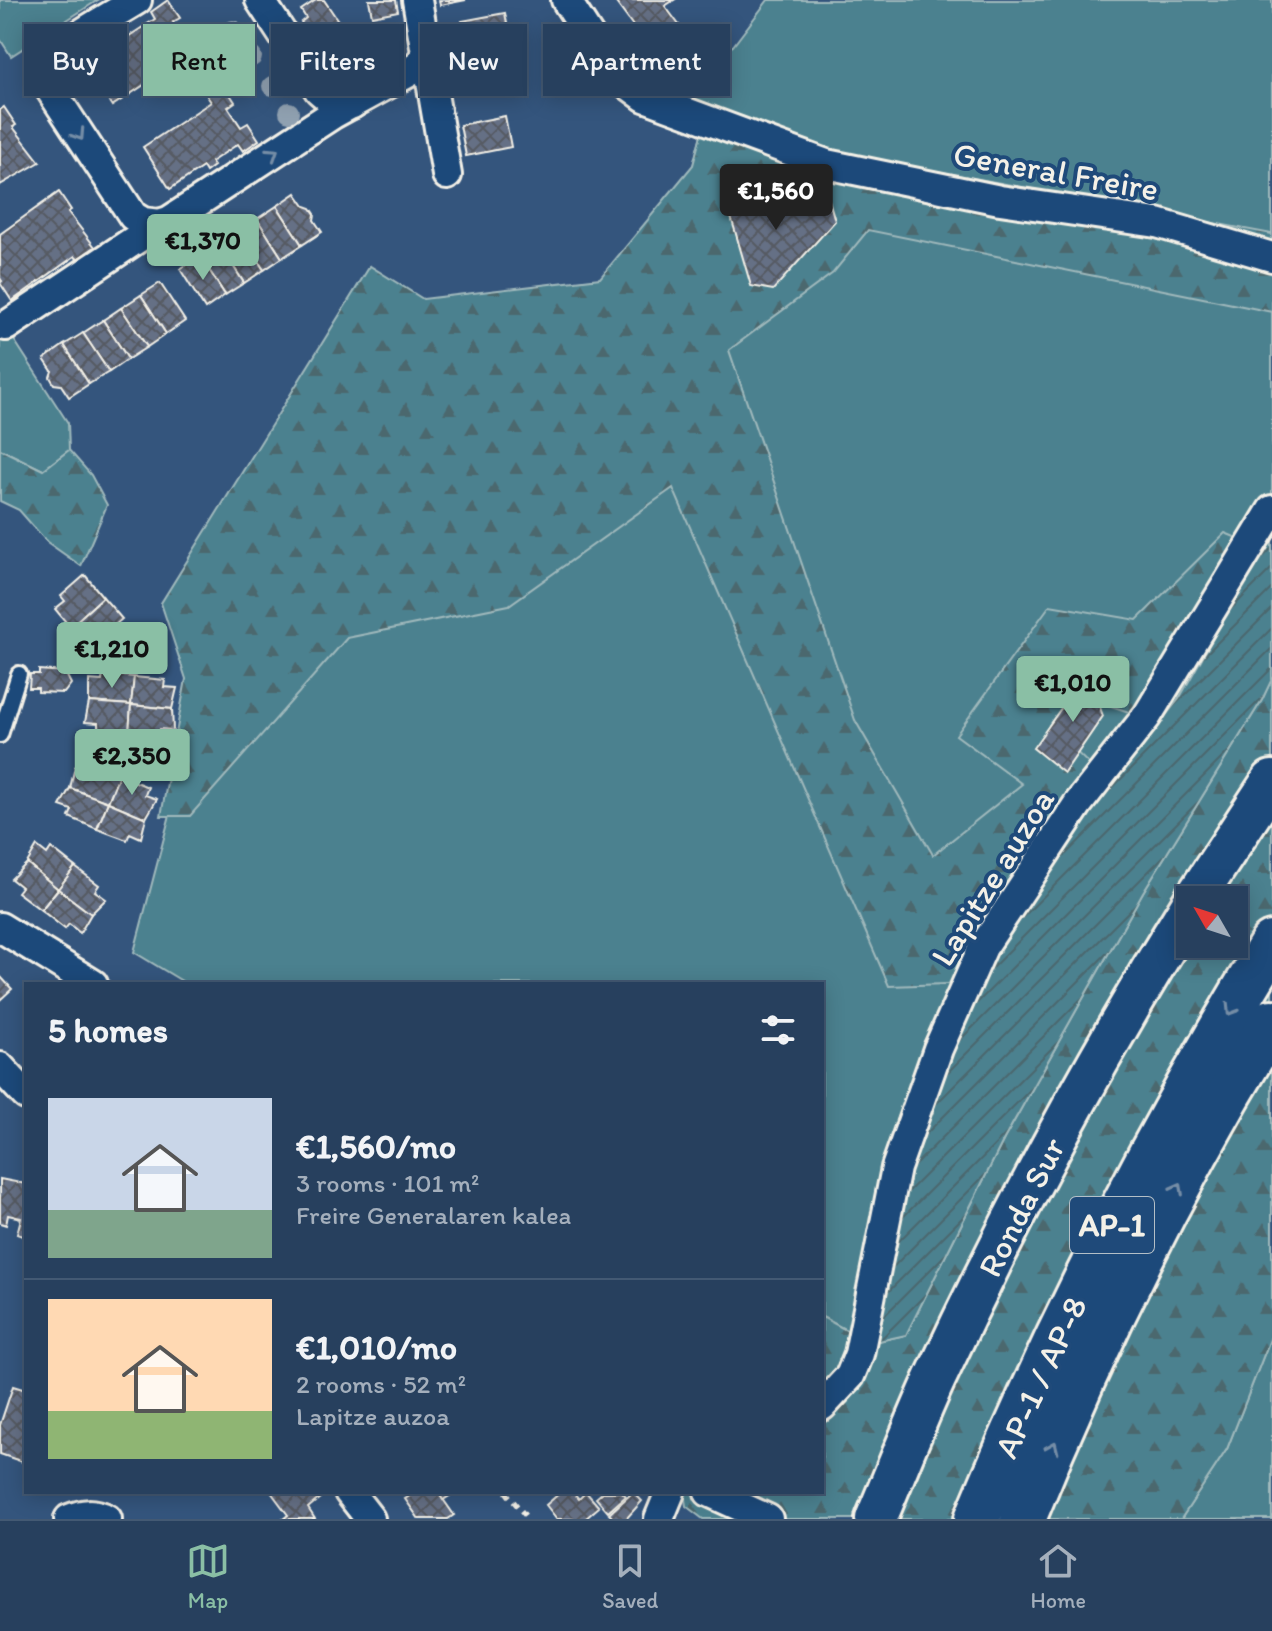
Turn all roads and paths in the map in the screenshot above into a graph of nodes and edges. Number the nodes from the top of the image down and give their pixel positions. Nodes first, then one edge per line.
1 (137, 0) edge
2 (260, 0) edge
3 (417, 0) edge
4 (575, 3) edge
5 (421, 24) edge
6 (420, 63) edge
7 (434, 96) edge
8 (343, 109) junction
9 (447, 175) dead end
10 (159, 224) junction
11 (1272, 257) edge
12 (6, 326) dead end
13 (1272, 510) edge
14 (19, 674) dead end
15 (0, 735) edge
16 (1272, 781) edge
17 (1203, 886) edge
18 (0, 927) edge
19 (1176, 930) edge
20 (1272, 944) edge
21 (90, 982) edge
22 (1272, 1022) edge
23 (0, 1067) edge
24 (24, 1093) edge
25 (824, 1404) edge
26 (351, 1494) edge
27 (508, 1494) edge
28 (669, 1494) edge
29 (713, 1494) edge
30 (370, 1519) edge
31 (528, 1519) edge
32 (659, 1519) edge
33 (768, 1519) edge
34 (876, 1519) edge
35 (977, 1519) edge
36 (1023, 1519) edge

1 -> 10 street
2 - 8 street
3 - 5 street
4 - 11 street, General Freire
6 - 8 street
7 - 9 street
10 -> 8 street
10 - 12 street
13 - 25 street, Lapitze auzoa
14 - 15 lane
16 - 17 main road
18 - 21 street
19 - 34 main road, Ronda Sur
20 -> 35 highway, AP-1 / AP-8 / AP-1
36 -> 22 highway, AP-1 / AP-8 / AP-1
23 - 24 street
26 - 30 street
27 - 31 path
28 - 32 street
29 - 33 street

